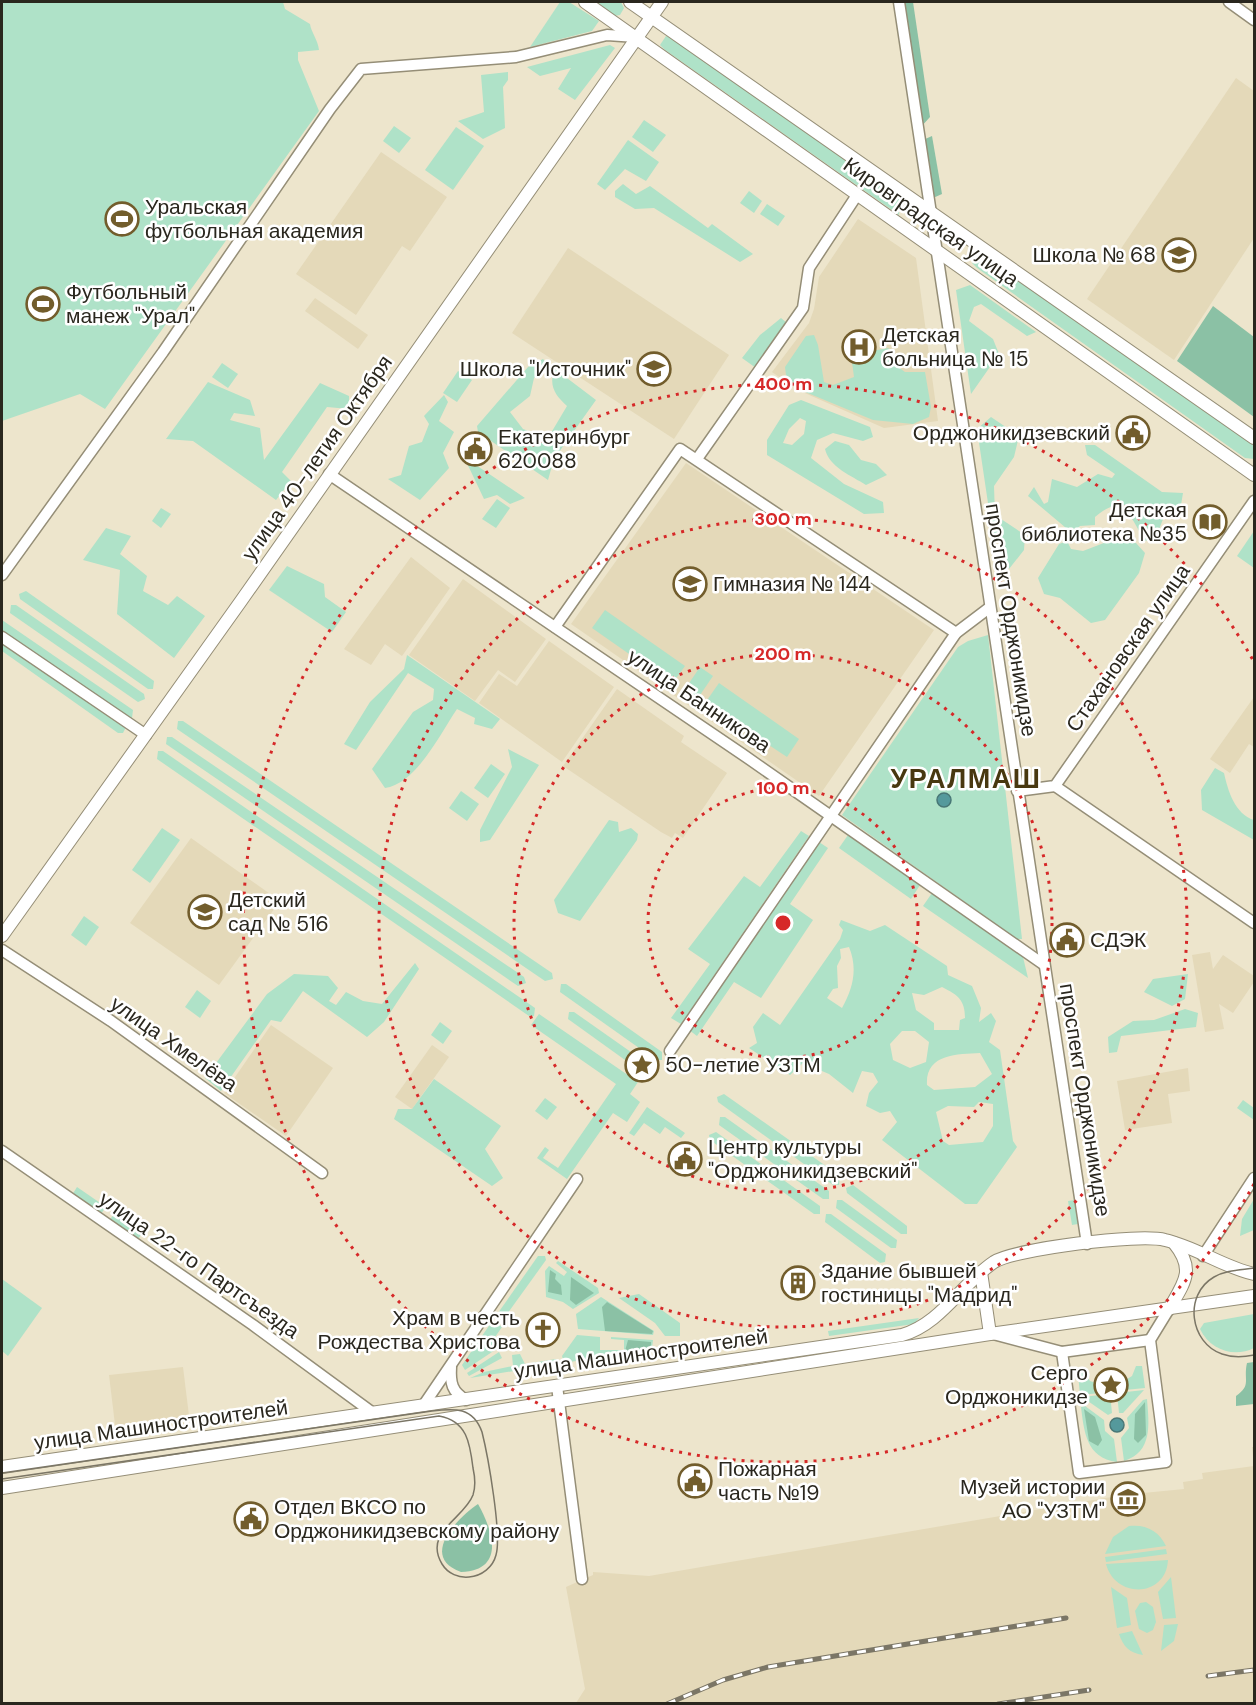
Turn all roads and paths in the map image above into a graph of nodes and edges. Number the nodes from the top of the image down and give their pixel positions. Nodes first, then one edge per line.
1 (585, 2) edge
2 (630, 2) edge
3 (662, 2) edge
4 (899, 2) edge
5 (1229, 2) edge
6 (651, 16) junction
7 (1254, 20) edge
8 (636, 37) junction
9 (857, 195) junction
10 (929, 210) junction
11 (935, 248) junction
12 (1254, 438) edge
13 (697, 459) junction
14 (329, 474) junction
15 (1254, 475) edge
16 (1254, 501) edge
17 (2, 574) edge
18 (989, 608) junction
19 (555, 627) junction
20 (956, 633) junction
21 (2, 637) edge
22 (146, 735) junction
23 (1055, 786) junction
24 (1017, 791) junction
25 (831, 816) junction
26 (1254, 923) edge
27 (2, 936) edge
28 (2, 950) edge
29 (1043, 964) junction
30 (670, 1051) dead end
31 (2, 1151) edge
32 (321, 1173) dead end
33 (1254, 1178) edge
34 (577, 1179) dead end
35 (1173, 1242) junction
36 (1087, 1244) junction
37 (1203, 1256) junction
38 (981, 1272) junction
39 (1254, 1274) edge
40 (1186, 1279) junction
41 (1254, 1296) edge
42 (1169, 1309) junction
43 (990, 1334) junction
44 (1150, 1340) junction
45 (1062, 1352) junction
46 (451, 1367) junction
47 (557, 1386) junction
48 (466, 1400) junction
49 (559, 1402) junction
50 (423, 1406) junction
51 (373, 1413) junction
52 (2, 1467) edge
53 (2, 1488) edge
54 (582, 1578) dead end

1 - 8 main road, Кировградская улица
2 - 6 main road, Кировградская улица
3 - 6 main road, улица 40-летия Октября
4 - 10 street, проспект Орджоникидзе
5 - 7 street
6 - 8 main road, улица 40-летия Октября
6 - 10 main road, Кировградская улица
8 - 9 main road, Кировградская улица
8 - 14 main road, улица 40-летия Октября
8 - 17 street
9 - 11 main road, Кировградская улица
9 - 13 street
10 - 11 street, проспект Орджоникидзе
10 - 12 main road, Кировградская улица
11 - 15 main road, Кировградская улица
11 - 18 street, проспект Орджоникидзе
13 - 19 street
13 - 20 street
14 - 19 street, улица Банникова
14 - 22 main road, улица 40-летия Октября
16 - 23 street, Стахановская улица
18 - 20 street
18 - 24 street, проспект Орджоникидзе
19 - 25 street, улица Банникова
20 - 25 street
21 - 22 street
22 - 27 main road, улица 40-летия Октября
23 - 24 street
23 - 26 street
24 - 29 street, проспект Орджоникидзе
25 - 29 street, улица Банникова
25 - 30 street
28 - 32 street, улица Хмелёва
29 - 36 street, проспект Орджоникидзе
31 - 51 street, улица 22-го Партсъезда
33 - 37 street
34 - 46 street
35 - 36 main road, улица Машиностроителей
35 - 37 main road, улица Машиностроителей
35 - 40 main road
36 - 38 main road, улица Машиностроителей
37 - 39 main road, улица Машиностроителей
37 - 40 main road
38 - 43 main road
38 - 47 main road, улица Машиностроителей
40 - 42 main road
41 - 42 main road, улица Машиностроителей
42 - 43 main road, улица Машиностроителей
42 - 44 street
43 - 45 street
43 - 49 main road, улица Машиностроителей
44 - 45 street
44 - 45 street
46 - 48 street
46 - 50 street
47 - 48 main road, улица Машиностроителей
47 - 49 street
48 - 50 main road, улица Машиностроителей
49 - 53 main road, улица Машиностроителей
49 - 54 street
50 - 51 main road, улица Машиностроителей
51 - 52 main road, улица Машиностроителей

